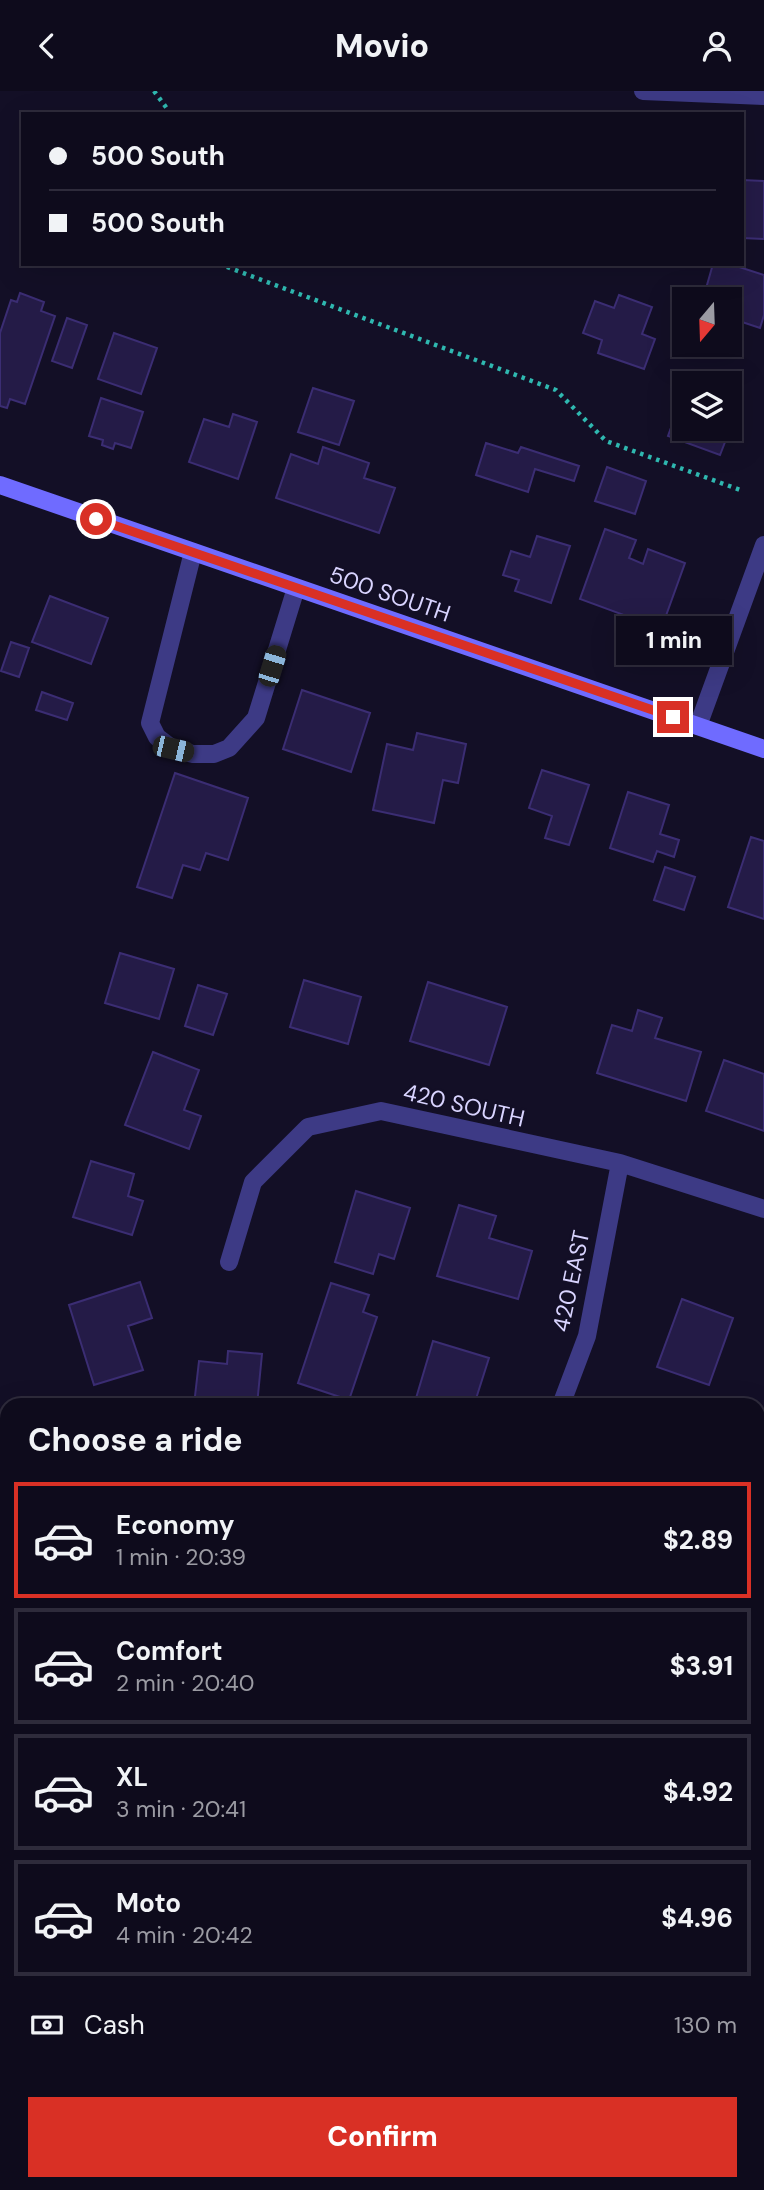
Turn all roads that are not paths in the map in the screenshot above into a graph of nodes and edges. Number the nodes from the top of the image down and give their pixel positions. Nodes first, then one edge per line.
1 (643, 91) edge
2 (764, 96) edge
3 (0, 485) edge
4 (764, 545) edge
5 (193, 552) junction
6 (296, 588) junction
7 (698, 726) junction
8 (764, 749) edge
9 (620, 1163) junction
10 (764, 1209) edge
11 (229, 1262) dead end
12 (564, 1398) edge

1 - 2 street
3 - 5 street, 500 SOUTH
4 - 7 street
5 - 6 street, 500 SOUTH
5 - 6 street
6 - 7 street, 500 SOUTH
7 - 8 street, 500 SOUTH
9 - 10 street, 420 SOUTH
9 - 11 street, 420 SOUTH
9 - 12 street, 420 EAST

